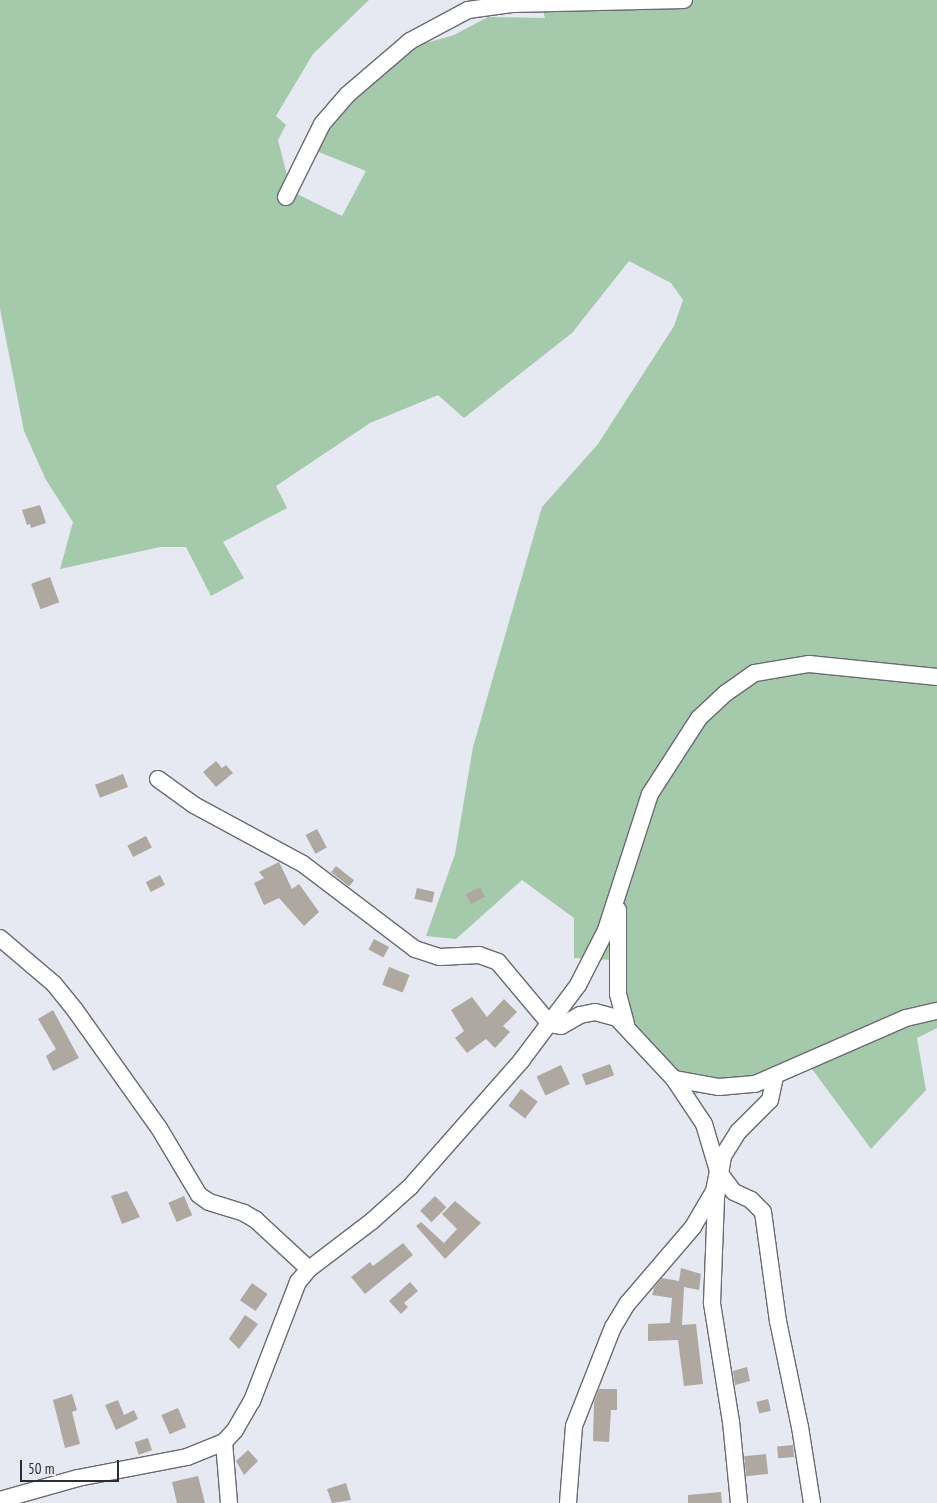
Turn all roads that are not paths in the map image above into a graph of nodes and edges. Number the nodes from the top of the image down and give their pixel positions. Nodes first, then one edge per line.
1 (684, 0) edge
2 (286, 197) dead end
3 (937, 677) edge
4 (158, 778) dead end
5 (618, 898) junction
6 (0, 938) edge
7 (937, 1011) edge
8 (550, 1024) junction
9 (626, 1024) junction
10 (775, 1076) junction
11 (674, 1079) junction
12 (718, 1171) junction
13 (309, 1269) junction
14 (224, 1442) junction
15 (0, 1500) edge
16 (229, 1503) edge
17 (568, 1503) edge
18 (738, 1503) edge
19 (812, 1503) edge

1 - 2 street
3 - 5 street
4 - 8 street
5 - 8 street
5 - 9 street
6 - 13 street
7 - 10 street
8 - 9 street
8 - 13 street
9 - 11 street
10 - 11 street
10 - 12 street
11 - 12 street
12 - 17 street
12 - 18 street
12 - 19 street
13 - 14 street
14 - 15 street
14 - 16 street

